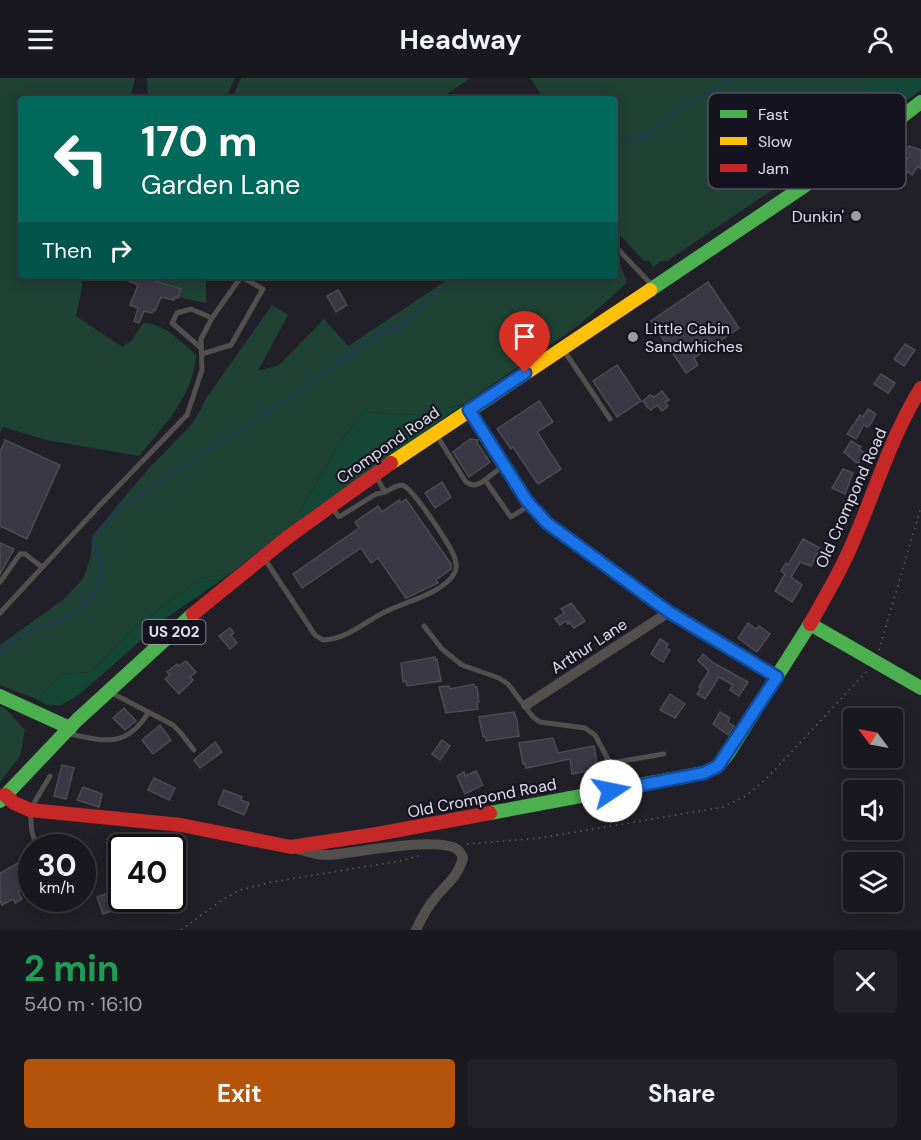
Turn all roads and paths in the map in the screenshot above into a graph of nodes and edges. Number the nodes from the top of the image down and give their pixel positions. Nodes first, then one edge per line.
1 (921, 102) edge
2 (906, 113) edge
3 (799, 189) edge
4 (618, 249) edge
5 (240, 279) edge
6 (244, 279) edge
7 (653, 287) junction
8 (212, 318) junction
9 (562, 349) junction
10 (201, 351) junction
11 (921, 388) edge
12 (469, 410) junction
13 (610, 419) dead end
14 (435, 433) junction
15 (504, 465) junction
16 (374, 474) junction
17 (485, 480) junction
18 (385, 492) junction
19 (330, 505) junction
20 (530, 505) junction
21 (263, 557) junction
22 (42, 567) junction
23 (0, 582) edge
24 (669, 612) junction
25 (0, 613) edge
26 (810, 624) junction
27 (424, 626) dead end
28 (777, 677) junction
29 (921, 688) edge
30 (108, 691) junction
31 (0, 696) edge
32 (526, 705) junction
33 (148, 713) junction
34 (68, 730) junction
35 (194, 750) dead end
36 (664, 754) dead end
37 (50, 776) dead end
38 (3, 798) edge
39 (30, 810) junction
40 (33, 834) edge
41 (291, 847) junction
42 (416, 930) edge

1 - 2 main road, Crompond Road / US 202
3 - 7 main road, Crompond Road / US 202
4 - 7 lane
5 - 8 lane
6 - 10 lane
7 - 9 main road, Crompond Road / US 202
8 - 10 lane
8 - 10 lane
9 - 12 main road, Crompond Road / US 202
9 - 13 lane
10 - 22 lane
11 - 26 main road, Old Crompond Road
12 - 14 main road, Crompond Road / US 202
12 - 15 street
14 - 16 main road, Crompond Road / US 202
14 - 17 lane
15 - 17 lane
15 - 20 street
16 - 18 lane
16 - 19 main road, Crompond Road / US 202
17 - 20 lane
18 - 19 lane
18 - 21 lane
19 - 21 main road, Crompond Road / US 202
20 - 24 street
21 - 30 main road, Crompond Road / US 202
22 - 23 lane
22 - 25 lane
24 - 28 street
24 - 32 street, Arthur Lane
26 - 28 main road, Old Crompond Road
26 - 29 main road
27 - 32 lane
28 - 41 main road, Old Crompond Road
30 - 33 lane
30 - 34 main road, Crompond Road / US 202
31 - 34 main road
32 - 36 lane
33 - 34 lane
33 - 35 lane
34 - 38 main road, Crompond Road / US 202
37 - 39 lane
38 - 39 main road, Old Crompond Road
39 - 40 lane
39 - 41 main road, Old Crompond Road
41 - 42 street

